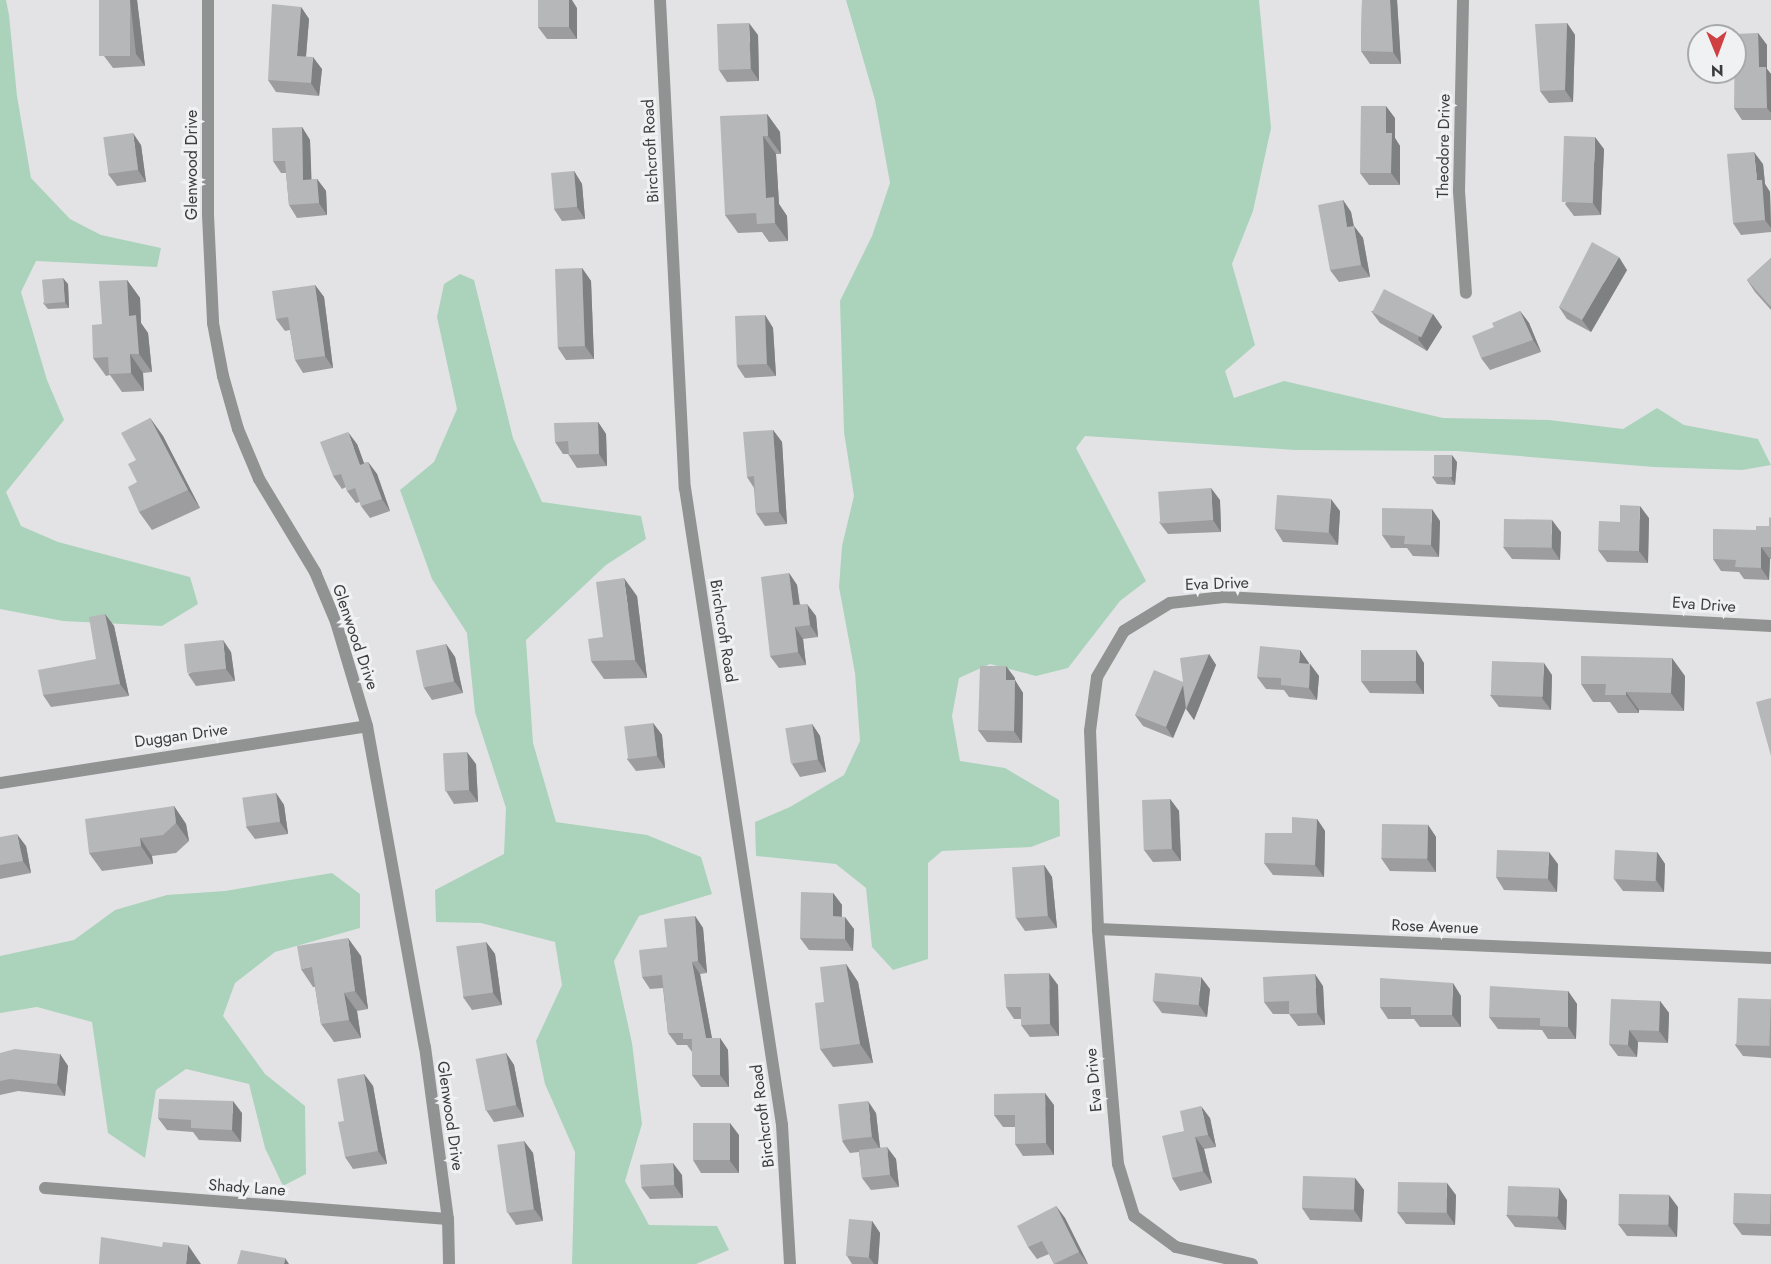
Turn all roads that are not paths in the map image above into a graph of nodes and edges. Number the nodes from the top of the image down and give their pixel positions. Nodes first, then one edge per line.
1 (208, 0) edge
2 (660, 0) edge
3 (1463, 0) edge
4 (1466, 293) dead end
5 (1771, 626) edge
6 (367, 726) junction
7 (0, 783) edge
8 (1098, 929) junction
9 (1771, 958) edge
10 (45, 1188) dead end
11 (448, 1219) junction
12 (449, 1264) edge
13 (790, 1264) edge
14 (1252, 1264) edge

1 - 6 street, Glenwood Drive
2 - 13 street, Birchcroft Road
3 - 4 street, Theodore Drive
5 - 8 street, Eva Drive
6 - 7 street, Duggan Drive
6 - 11 street, Glenwood Drive
8 - 9 street, Rose Avenue
8 - 14 street, Eva Drive
10 - 11 street, Shady Lane
11 - 12 street, Glenwood Drive

